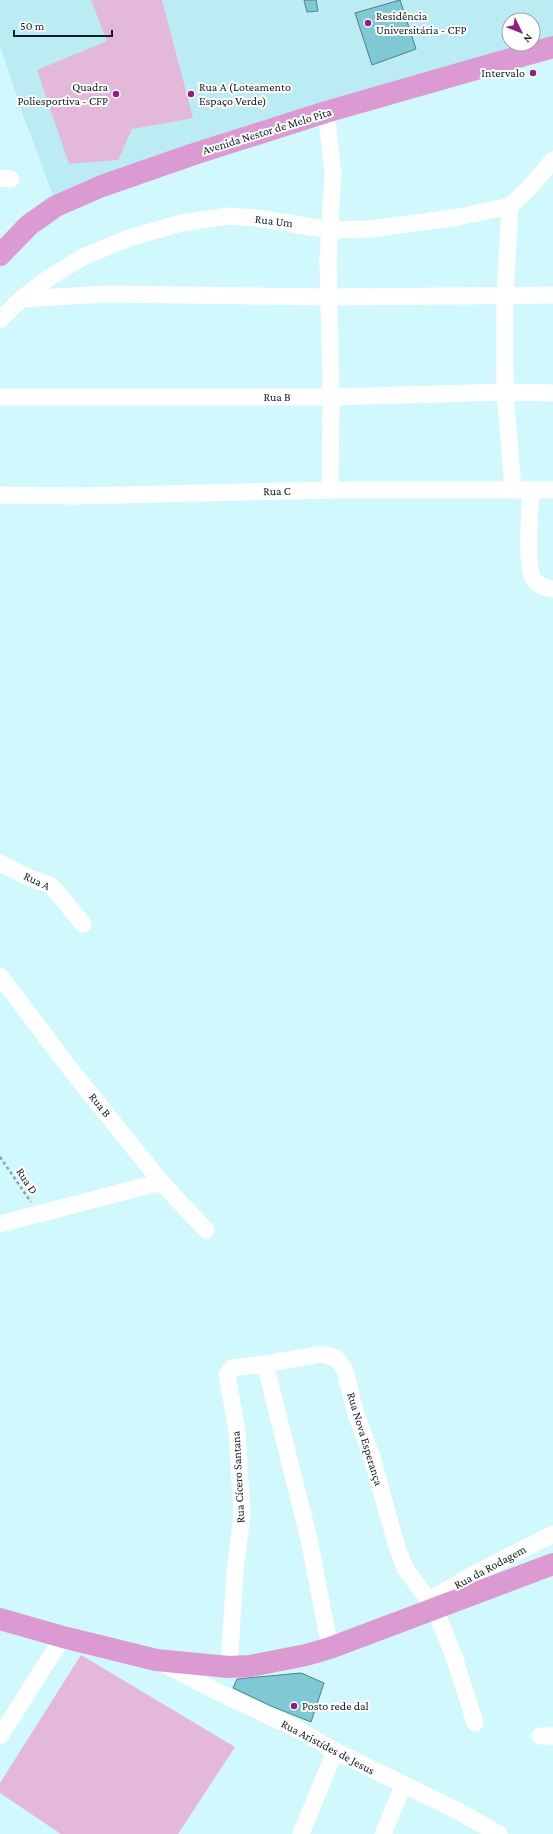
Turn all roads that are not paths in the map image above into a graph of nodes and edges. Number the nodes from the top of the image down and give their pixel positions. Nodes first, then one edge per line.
1 (553, 47) edge
2 (326, 112) junction
3 (553, 160) edge
4 (510, 206) junction
5 (330, 230) junction
6 (0, 255) edge
7 (553, 295) edge
8 (505, 296) junction
9 (330, 297) junction
10 (21, 299) junction
11 (0, 320) edge
12 (505, 392) junction
13 (553, 393) edge
14 (0, 397) edge
15 (331, 397) junction
16 (513, 488) junction
17 (330, 490) junction
18 (531, 490) junction
19 (553, 490) edge
20 (0, 495) edge
21 (553, 590) edge
22 (0, 863) edge
23 (83, 924) dead end
24 (0, 976) edge
25 (161, 1182) junction
26 (0, 1224) edge
27 (206, 1230) dead end
28 (265, 1364) junction
29 (239, 1367) joint
30 (553, 1534) edge
31 (553, 1564) edge
32 (431, 1605) junction
33 (0, 1619) edge
34 (63, 1637) junction
35 (330, 1648) junction
36 (156, 1660) junction
37 (229, 1667) junction
38 (475, 1723) dead end
39 (0, 1736) edge
40 (335, 1751) junction
41 (403, 1786) junction
42 (301, 1834) edge
43 (383, 1834) edge
44 (499, 1834) edge

1 - 2 main road, Avenida Nestor de Melo Pita
2 - 5 street
2 - 6 main road, Avenida Nestor de Melo Pita
3 - 4 street
4 - 5 street, Rua Um
4 - 8 street
5 - 9 street
5 - 10 street, Rua Um
7 - 8 street
8 - 9 street
8 - 12 street
9 - 10 street
9 - 15 street
10 - 11 street, Rua Um
12 - 13 street, Rua B
12 - 15 street, Rua B
12 - 16 street
14 - 15 street, Rua B
15 - 17 street
16 - 17 street, Rua C
16 - 18 street, Rua C
17 - 20 street, Rua C
18 - 19 street, Rua C
18 - 21 street
22 - 23 street, Rua A
24 - 25 street, Rua B
25 - 26 street
25 - 27 street, Rua B
28 - 29 street, Rua Nova Esperança
28 - 32 street, Rua Nova Esperança
28 - 35 street
29 - 37 street, Rua Cícero Santana
30 - 32 street, Rua da Rodagem
31 - 32 main road
32 - 35 main road
32 - 38 street, Rua Nova Esperança
33 - 34 main road
34 - 36 main road
34 - 39 street
35 - 37 main road
36 - 37 main road
36 - 40 street, Rua Aristídes de Jesus
40 - 41 street, Rua Aristídes de Jesus
40 - 42 street
41 - 43 street
41 - 44 street, Rua Aristídes de Jesus

